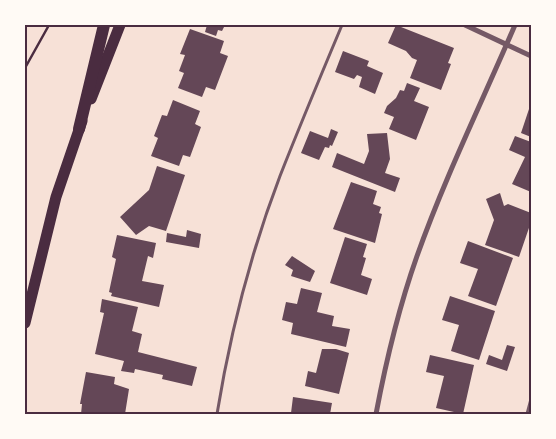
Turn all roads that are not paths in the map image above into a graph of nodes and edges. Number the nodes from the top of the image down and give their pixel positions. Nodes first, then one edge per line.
1 (104, 25) edge
2 (120, 25) edge
3 (342, 25) edge
4 (465, 25) edge
5 (515, 25) edge
6 (506, 45) junction
7 (531, 56) edge
8 (79, 128) junction
9 (25, 323) edge
10 (531, 399) edge
11 (217, 414) edge
12 (376, 414) edge
13 (527, 414) edge

1 - 8 highway
2 - 8 main road
3 - 11 lane
4 - 6 street
5 - 6 street
6 - 7 street
6 - 12 street
8 - 9 main road
10 - 13 lane

